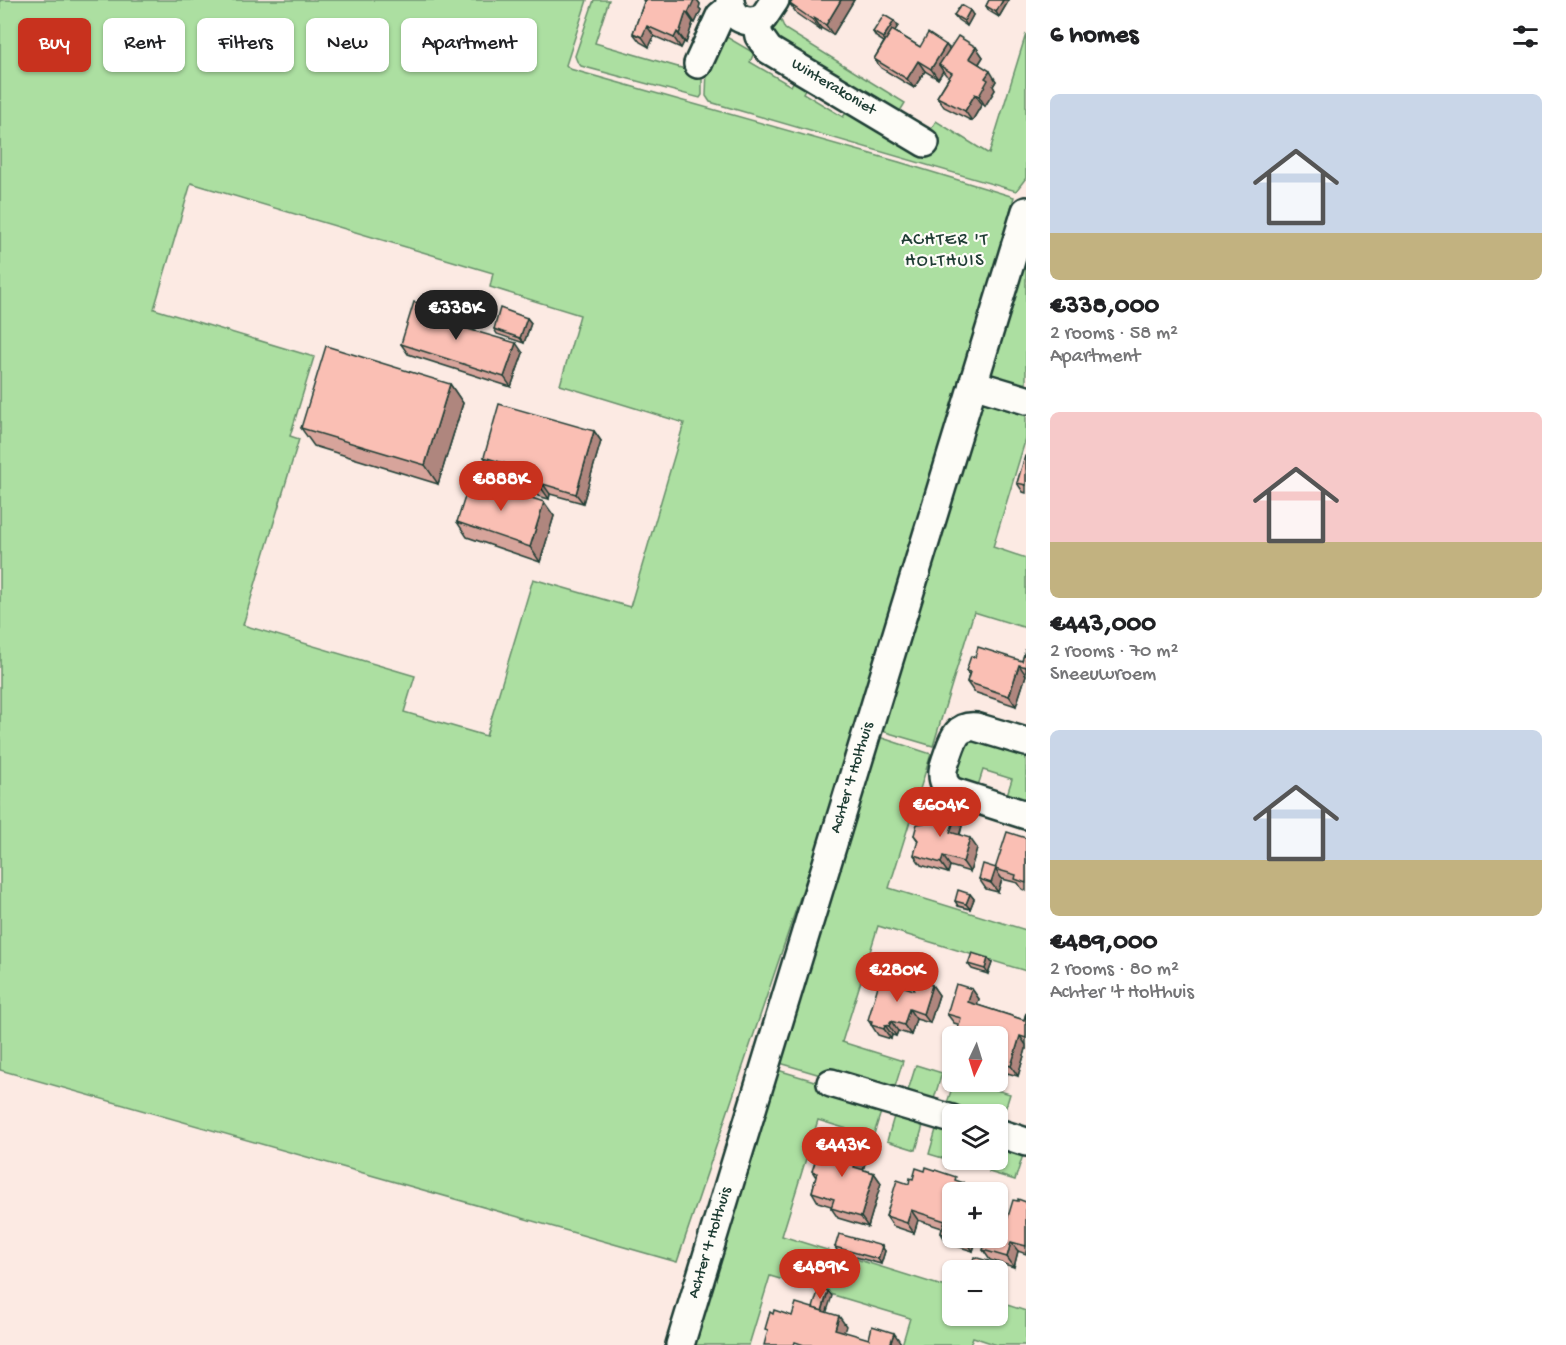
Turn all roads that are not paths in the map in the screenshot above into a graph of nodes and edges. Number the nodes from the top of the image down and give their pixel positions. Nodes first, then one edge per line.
1 (775, 0) edge
2 (730, 4) edge
3 (756, 21) junction
4 (698, 64) dead end
5 (925, 143) dead end
6 (1026, 211) edge
7 (973, 384) junction
8 (1026, 400) edge
9 (1026, 742) edge
10 (1026, 815) edge
11 (831, 1083) dead end
12 (942, 1116) edge
13 (1008, 1136) edge
14 (1026, 1142) edge
15 (680, 1345) edge

1 - 3 street
2 - 3 street
2 - 4 street
3 - 5 street, Winterakoniet
6 - 7 street, Achter 't Holthuis
7 - 8 street
7 - 15 street, Achter 't Holthuis
9 - 10 street
11 - 12 street
13 - 14 street

